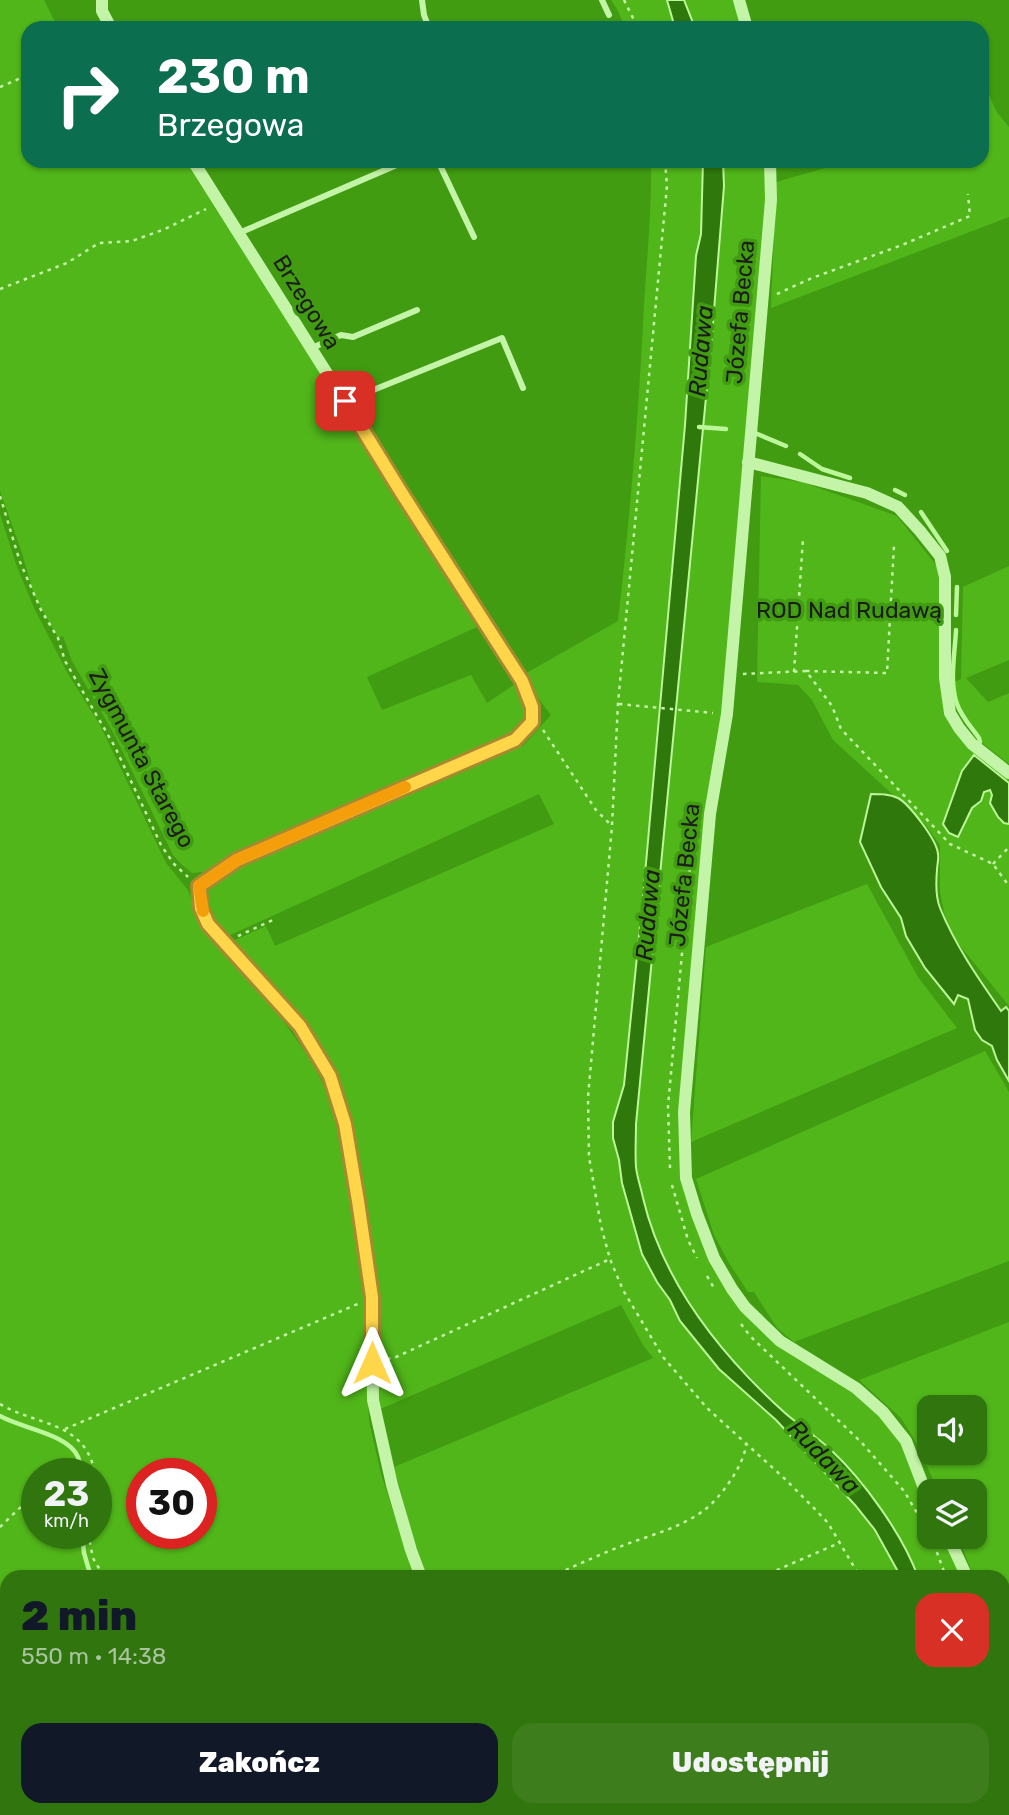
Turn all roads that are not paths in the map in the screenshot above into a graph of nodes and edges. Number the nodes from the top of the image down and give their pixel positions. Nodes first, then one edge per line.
1 (102, 0) edge
2 (422, 0) edge
3 (602, 0) edge
4 (739, 0) edge
5 (609, 15) dead end
6 (107, 21) edge
7 (426, 21) edge
8 (745, 21) edge
9 (198, 168) edge
10 (390, 168) edge
11 (441, 168) edge
12 (771, 168) edge
13 (239, 233) junction
14 (474, 237) dead end
15 (417, 310) dead end
16 (312, 348) junction
17 (523, 388) dead end
18 (345, 401) junction
19 (748, 462) junction
20 (1009, 773) edge
21 (921, 1479) edge
22 (954, 1549) edge
23 (418, 1570) edge
24 (964, 1570) edge

1 - 6 street
2 - 7 lane
3 - 5 lane
4 - 8 street
9 - 13 street, Brzegowa
10 - 13 lane
11 - 14 lane
12 - 19 street, Józefa Becka
13 - 16 street, Brzegowa
15 - 16 lane
16 - 18 street, Brzegowa
17 - 18 lane
18 - 23 street, Brzegowa
19 - 20 street
19 - 21 street, Józefa Becka
22 - 24 street

